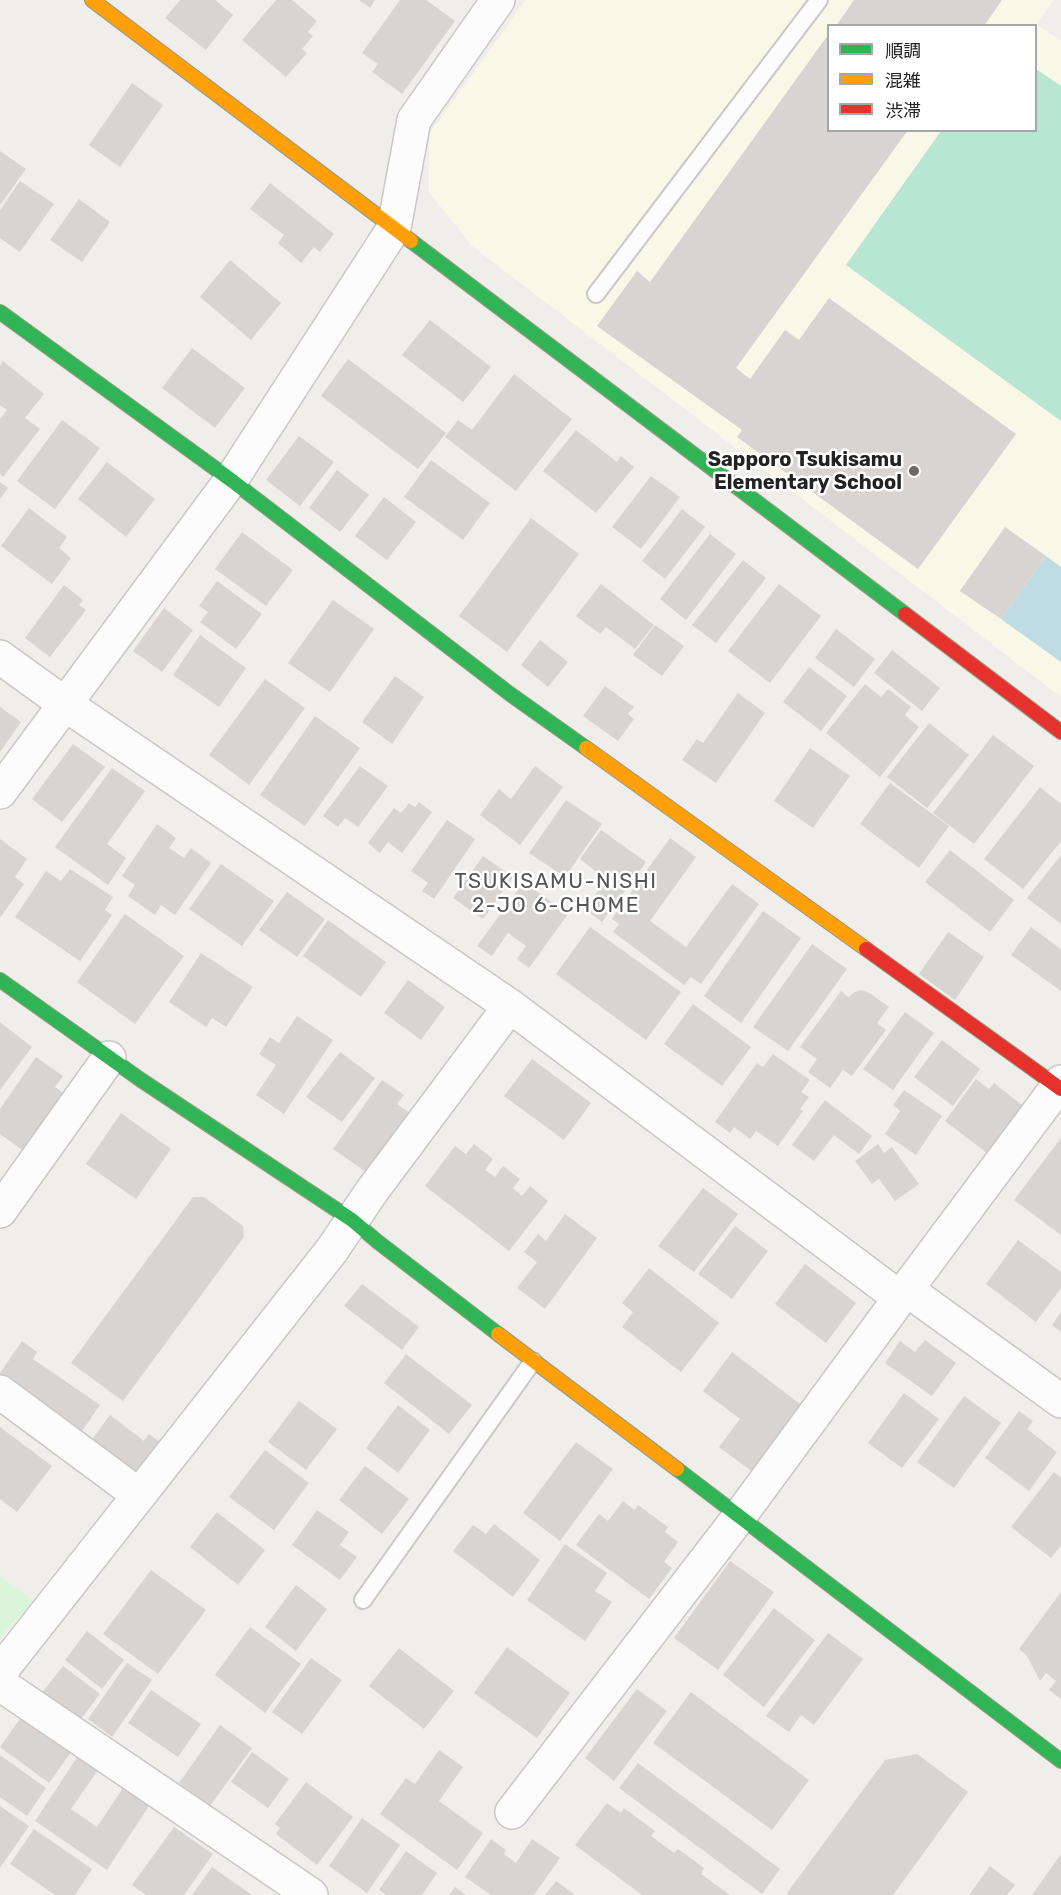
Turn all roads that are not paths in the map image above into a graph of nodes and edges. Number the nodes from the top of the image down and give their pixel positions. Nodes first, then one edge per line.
1 (92, 0) edge
2 (819, 0) edge
3 (489, 4) edge
4 (394, 228) junction
5 (596, 294) dead end
6 (0, 312) edge
7 (231, 480) junction
8 (0, 657) edge
9 (65, 704) junction
10 (1061, 732) edge
11 (0, 792) edge
12 (0, 980) edge
13 (510, 1006) junction
14 (110, 1058) junction
15 (1060, 1086) edge
16 (0, 1211) edge
17 (352, 1220) junction
18 (903, 1294) junction
19 (533, 1361) junction
20 (0, 1392) edge
21 (1061, 1401) edge
22 (139, 1495) junction
23 (739, 1517) junction
24 (363, 1600) dead end
25 (0, 1672) edge
26 (0, 1684) edge
27 (1061, 1761) edge
28 (512, 1812) dead end
29 (311, 1895) edge

1 - 4 street
2 - 5 lane
3 - 4 street
4 - 7 street
4 - 10 street
6 - 7 street
7 - 9 street
7 - 15 street
8 - 9 street
9 - 11 street
9 - 13 street
12 - 14 street
13 - 17 street
13 - 18 street
14 - 16 street
14 - 17 street
15 - 18 street
17 - 19 street
17 - 22 street
18 - 21 street
18 - 23 street
19 - 23 street
19 - 24 lane
20 - 22 street
22 - 25 street
23 - 27 street
23 - 28 street
26 - 29 street

